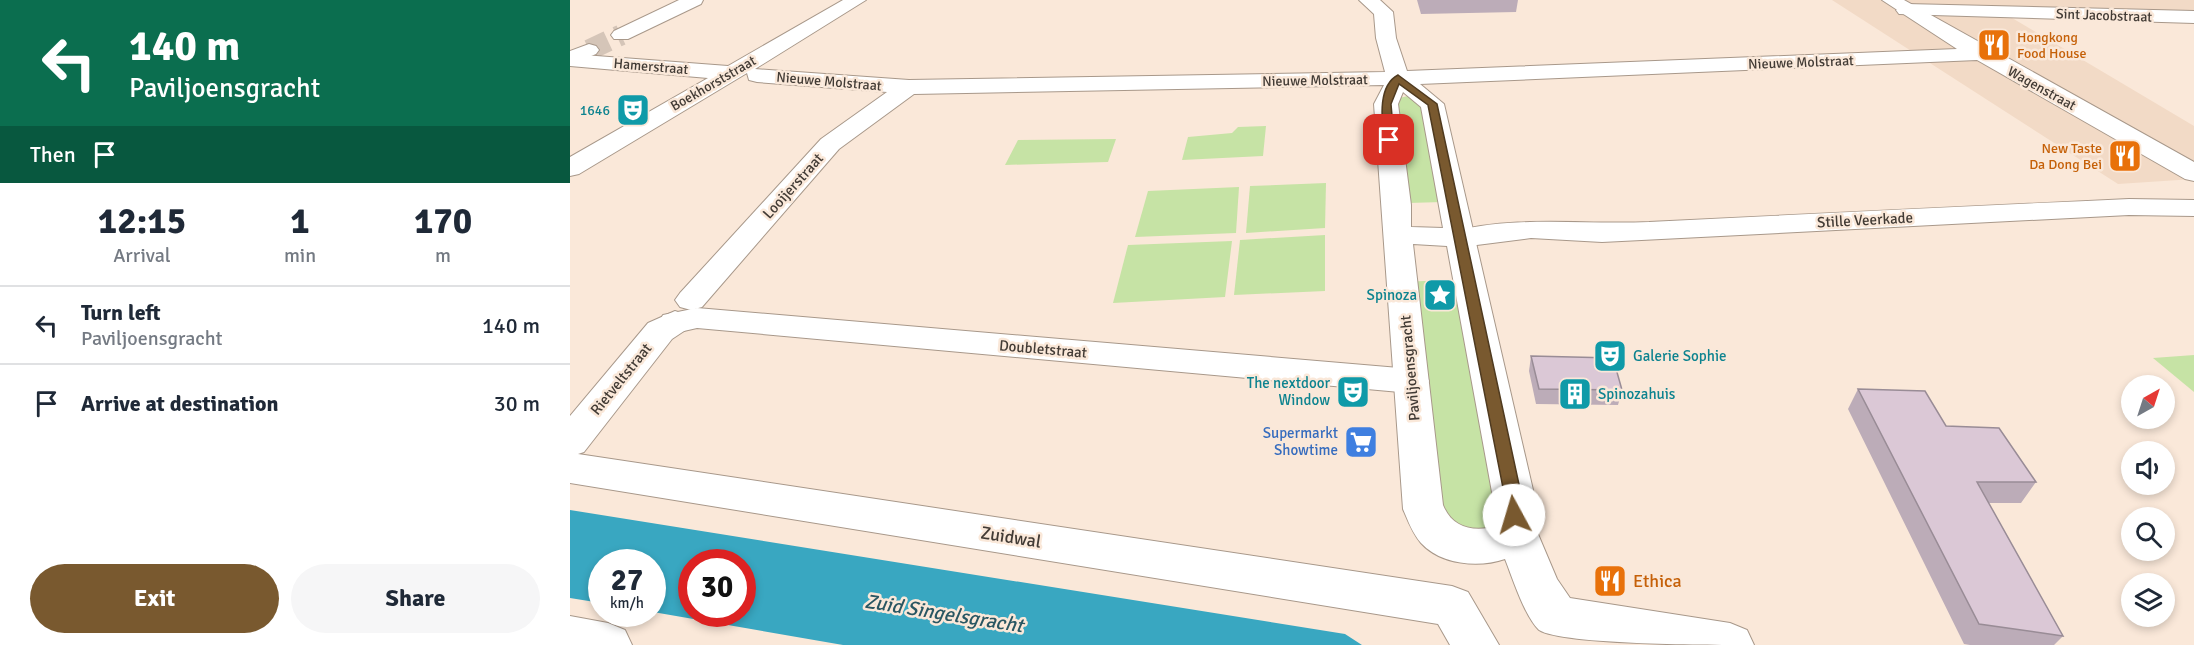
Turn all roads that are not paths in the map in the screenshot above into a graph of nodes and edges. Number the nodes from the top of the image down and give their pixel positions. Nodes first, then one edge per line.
1 (694, 0) edge
2 (857, 0) edge
3 (1368, 0) edge
4 (2120, 0) edge
5 (1899, 5) edge
6 (2147, 16) junction
7 (2194, 17) edge
8 (621, 35) tunnel mouth
9 (1981, 54) junction
10 (576, 56) edge
11 (731, 73) junction
12 (757, 75) dead end
13 (1398, 78) junction
14 (909, 87) junction
15 (570, 168) edge
16 (2194, 173) edge
17 (2194, 192) edge
18 (2129, 207) junction
19 (2194, 208) edge
20 (1398, 235) junction
21 (1461, 238) junction
22 (683, 311) junction
23 (1411, 381) junction
24 (570, 442) edge
25 (570, 468) edge
26 (1514, 528) junction
27 (570, 638) edge
28 (607, 645) edge
29 (1475, 645) edge
30 (1730, 645) edge

1 - 8 street, Hamerstraat
2 - 11 street, Boekhorststraat
3 - 13 street
4 - 6 street
5 - 6 street, Sint Jacobstraat
5 - 9 street, Wagenstraat
6 - 7 street, Sint Jacobstraat
9 - 13 street, Nieuwe Molstraat
9 - 16 street, Wagenstraat
10 - 11 street, Hamerstraat
11 - 15 street, Boekhorststraat
12 - 14 street, Nieuwe Molstraat
13 - 14 street, Nieuwe Molstraat
13 - 20 street, Paviljoensgracht
13 - 21 street
14 - 22 street, Looijerstraat
17 - 18 street, Stille Veerkade
18 - 19 street, Stille Veerkade
18 - 21 street, Stille Veerkade
20 - 21 street, Stille Veerkade
20 - 23 street, Paviljoensgracht
21 - 26 street
22 - 23 street, Doubletstraat
22 - 24 street, Rietveltstraat
23 - 26 street, Paviljoensgracht
25 - 29 street, Zuidwal
26 - 30 street
27 - 28 street

